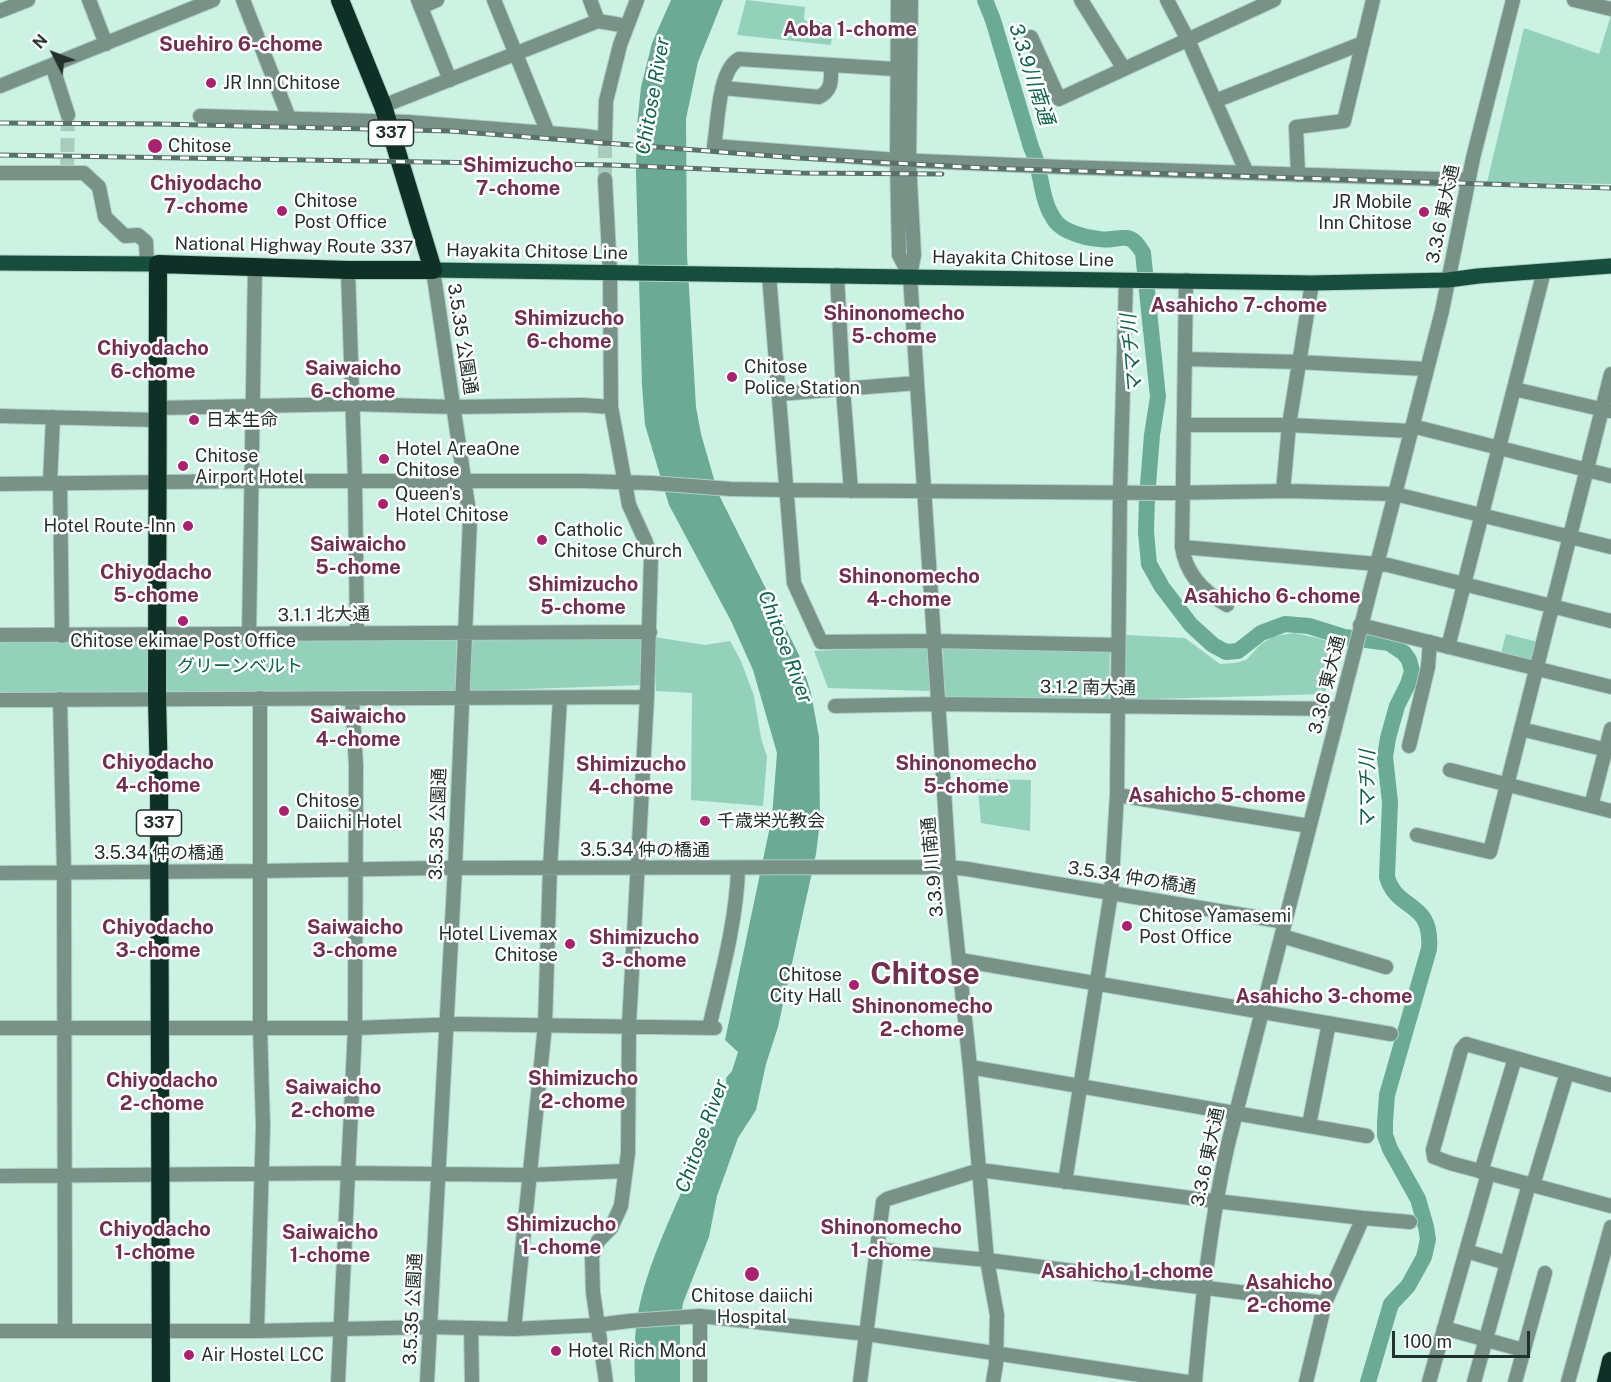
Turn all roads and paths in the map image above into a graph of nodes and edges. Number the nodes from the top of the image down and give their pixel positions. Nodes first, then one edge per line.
1 (28, 0) edge
2 (89, 0) edge
3 (213, 0) edge
4 (243, 0) edge
5 (340, 0) edge
6 (437, 0) edge
7 (494, 0) edge
8 (590, 0) edge
9 (637, 0) edge
10 (898, 0) edge
11 (911, 0) edge
12 (1081, 0) edge
13 (1167, 0) edge
14 (1275, 0) edge
15 (1373, 0) edge
16 (1513, 0) edge
17 (1574, 0) edge
18 (420, 3) edge
19 (1251, 5) edge
20 (1609, 6) edge
21 (0, 11) edge
22 (598, 21) junction
23 (627, 26) junction
24 (1031, 37) dead end
25 (1188, 40) junction
26 (1363, 43) junction
27 (106, 44) junction
28 (516, 53) junction
29 (52, 65) junction
30 (831, 66) junction
31 (1124, 69) junction
32 (904, 70) junction
33 (450, 80) junction
34 (0, 86) edge
35 (723, 88) junction
36 (1215, 101) junction
37 (385, 114) junction
38 (68, 115) tunnel mouth
39 (200, 116) dead end
40 (289, 118) junction
41 (548, 133) junction
42 (903, 160) junction
43 (0, 173) edge
44 (1247, 173) junction
45 (1298, 175) junction
46 (605, 179) tunnel mouth
47 (1469, 180) junction
48 (0, 263) edge
49 (152, 264) junction
50 (1611, 266) edge
51 (255, 267) junction
52 (348, 270) junction
53 (433, 270) junction
54 (1544, 271) junction
55 (614, 272) junction
56 (769, 275) junction
57 (837, 275) junction
58 (910, 276) junction
59 (1129, 280) junction
60 (1186, 280) junction
61 (1448, 280) junction
62 (1312, 283) junction
63 (1185, 359) junction
64 (1298, 362) junction
65 (1426, 369) junction
66 (1611, 374) edge
67 (917, 383) junction
68 (843, 389) junction
69 (1514, 389) junction
70 (779, 394) junction
71 (353, 404) junction
72 (253, 407) junction
73 (454, 407) junction
74 (611, 407) junction
75 (1606, 411) edge
76 (157, 414) junction
77 (0, 416) edge
78 (53, 417) junction
79 (1185, 425) junction
80 (1289, 425) junction
81 (1412, 429) junction
82 (1499, 448) junction
83 (1587, 470) junction
84 (1611, 476) edge
85 (355, 480) junction
86 (251, 481) junction
87 (463, 482) junction
88 (626, 482) junction
89 (55, 483) junction
90 (157, 483) junction
91 (0, 484) edge
92 (786, 490) junction
93 (851, 491) junction
94 (1283, 491) junction
95 (925, 492) junction
96 (1120, 493) junction
97 (1184, 493) junction
98 (1395, 494) junction
99 (1482, 515) junction
100 (1570, 537) junction
101 (1182, 547) junction
102 (1611, 547) edge
103 (1376, 565) junction
104 (1465, 583) junction
105 (1227, 605) dead end
106 (1552, 606) junction
107 (1611, 621) edge
108 (1359, 630) junction
109 (357, 632) junction
110 (650, 632) junction
111 (465, 634) junction
112 (0, 635) edge
113 (157, 635) junction
114 (249, 635) junction
115 (62, 636) junction
116 (934, 641) junction
117 (1430, 642) junction
118 (1118, 645) junction
119 (1448, 647) junction
120 (1536, 669) junction
121 (1611, 687) edge
122 (648, 697) junction
123 (157, 698) junction
124 (260, 698) junction
125 (560, 698) junction
126 (60, 699) junction
127 (352, 699) junction
128 (0, 700) edge
129 (462, 700) junction
130 (938, 704) junction
131 (835, 706) dead end
132 (1119, 706) junction
133 (1340, 709) junction
134 (1521, 729) junction
135 (1611, 729) edge
136 (1409, 746) dead end
137 (1608, 751) edge
138 (1450, 771) dead end
139 (1507, 786) junction
140 (1117, 795) junction
141 (1591, 806) junction
142 (1611, 811) edge
143 (1309, 826) junction
144 (1417, 835) dead end
145 (743, 867) junction
146 (949, 867) junction
147 (455, 868) junction
148 (550, 868) junction
149 (638, 868) junction
150 (356, 870) junction
151 (64, 871) junction
152 (160, 871) junction
153 (261, 871) junction
154 (0, 873) edge
155 (1111, 893) junction
156 (1285, 922) junction
157 (1282, 936) junction
158 (960, 960) junction
159 (1386, 967) dead end
160 (1097, 982) junction
161 (1262, 1011) junction
162 (1329, 1023) junction
163 (446, 1025) junction
164 (545, 1025) junction
165 (629, 1025) junction
166 (65, 1027) junction
167 (260, 1027) junction
168 (0, 1028) edge
169 (159, 1028) junction
170 (355, 1028) junction
171 (1391, 1034) dead end
172 (1515, 1058) junction
173 (970, 1067) junction
174 (1567, 1073) junction
175 (1611, 1085) edge
176 (1081, 1087) junction
177 (1236, 1112) junction
178 (1309, 1125) junction
179 (1367, 1136) dead end
180 (980, 1170) junction
181 (625, 1172) junction
182 (347, 1173) junction
183 (1484, 1173) junction
184 (160, 1174) junction
185 (261, 1174) junction
186 (438, 1174) junction
187 (66, 1175) junction
188 (530, 1175) junction
189 (0, 1176) edge
190 (1065, 1182) junction
191 (1531, 1185) junction
192 (1215, 1201) junction
193 (1611, 1206) edge
194 (1363, 1218) junction
195 (1410, 1222) dead end
196 (1611, 1227) edge
197 (876, 1249) junction
198 (1466, 1251) junction
199 (987, 1260) junction
200 (1507, 1263) junction
201 (1545, 1274) dead end
202 (1203, 1288) junction
203 (1325, 1303) junction
204 (700, 1316) junction
205 (597, 1325) junction
206 (429, 1327) junction
207 (340, 1328) junction
208 (471, 1328) junction
209 (1444, 1328) junction
210 (514, 1329) junction
211 (65, 1330) junction
212 (161, 1330) junction
213 (0, 1331) edge
214 (257, 1331) junction
215 (867, 1334) junction
216 (1486, 1340) junction
217 (1523, 1350) junction
218 (997, 1353) junction
219 (1611, 1362) edge
220 (161, 1382) edge
221 (338, 1382) edge
222 (427, 1382) edge
223 (472, 1382) edge
224 (606, 1382) edge
225 (700, 1382) edge
226 (860, 1382) edge
227 (993, 1382) edge
228 (1187, 1382) edge
229 (1195, 1382) edge
230 (1306, 1382) edge
231 (1429, 1382) edge
232 (1474, 1382) edge
233 (1515, 1382) edge
234 (1568, 1382) edge
235 (1606, 1382) edge

1 - 21 street
2 - 27 street
3 - 27 street
4 - 40 street
5 - 37 highway, National Highway Route 337 / 337
6 - 18 street
7 - 28 street
8 - 22 street
9 - 23 street
10 - 32 street
11 - 32 street
12 - 31 street
13 - 25 street
14 - 19 street
15 - 26 street
16 - 47 street, 3.3.6 東大通
17 - 20 street
18 - 33 street
19 - 25 street
22 - 23 street
22 - 28 street
23 - 41 street
24 - 31 street
25 - 31 street
25 - 36 street
26 - 36 street
26 - 45 street
27 - 29 street
28 - 33 street
28 - 41 street
29 - 34 street
29 - 38 street
30 - 32 street
30 - 35 street
30 - 35 street
32 - 42 street
33 - 37 street
35 - 42 street
36 - 44 street
37 - 40 street
37 - 41 street
37 - 53 highway, National Highway Route 337 / 337
39 - 40 street
42 - 44 street
42 - 58 street
43 - 49 street
44 - 45 street
45 - 47 street
46 - 55 street
47 - 61 street, 3.3.6 東大通
48 - 49 main road
49 - 51 highway, National Highway Route 337
49 - 76 highway, National Highway Route 337 / 337
50 - 54 main road, Hayakita Chitose Line
51 - 52 highway, National Highway Route 337
51 - 72 street
52 - 53 highway, National Highway Route 337
52 - 71 street
53 - 55 main road, Hayakita Chitose Line
53 - 73 street, 3.5.35 公園通
54 - 61 main road, Hayakita Chitose Line
54 - 69 street
55 - 56 main road, Hayakita Chitose Line
55 - 74 street
56 - 57 main road, Hayakita Chitose Line
56 - 70 street
57 - 58 main road, Hayakita Chitose Line
57 - 68 street
58 - 59 main road, Hayakita Chitose Line
58 - 67 street, 3.3.9 川南通
59 - 60 main road, Hayakita Chitose Line
59 - 96 street
60 - 62 main road, Hayakita Chitose Line
60 - 63 street
61 - 62 main road, Hayakita Chitose Line
61 - 65 street, 3.3.6 東大通
62 - 64 street
63 - 64 street
63 - 79 street
64 - 65 street
64 - 80 street
65 - 81 street, 3.3.6 東大通
66 - 75 street
67 - 68 street
67 - 95 street, 3.3.9 川南通
68 - 70 street
68 - 93 street
69 - 75 street
69 - 82 street
70 - 92 street
71 - 72 street
71 - 73 street
71 - 85 street
72 - 76 street
72 - 86 street
73 - 74 street
73 - 87 street, 3.5.35 公園通
74 - 88 street
75 - 83 street
76 - 78 street
76 - 90 highway, National Highway Route 337 / 337
77 - 78 street
78 - 89 street
79 - 80 street
79 - 97 street
80 - 81 street
80 - 94 street
81 - 82 street
81 - 98 street, 3.3.6 東大通
82 - 83 street
82 - 99 street
83 - 84 street
83 - 100 street
85 - 86 street
85 - 87 street
85 - 109 street
86 - 90 street
86 - 114 street
87 - 88 street
87 - 111 street, 3.5.35 公園通
88 - 92 street
88 - 110 street
89 - 90 street
89 - 91 street
89 - 115 street
90 - 113 highway, National Highway Route 337 / 337
92 - 93 street
92 - 116 street
93 - 95 street
94 - 97 street
94 - 98 street
95 - 96 street
95 - 116 street, 3.3.9 川南通
96 - 97 street
96 - 118 street
97 - 101 street
98 - 99 street
98 - 103 street, 3.3.6 東大通
99 - 100 street
99 - 104 street
100 - 102 street
100 - 106 street
101 - 103 street
101 - 105 street
103 - 104 street
103 - 108 street, 3.3.6 東大通
104 - 106 street
104 - 119 street
106 - 107 street
106 - 120 street
108 - 117 street
108 - 133 street, 3.3.6 東大通
109 - 111 street, 3.1.1 北大通
109 - 114 street, 3.1.1 北大通
110 - 111 street, 3.1.1 北大通
110 - 122 street
111 - 129 street, 3.5.35 公園通
112 - 115 street, 3.1.1 北大通
113 - 114 street, 3.1.1 北大通
113 - 115 street, 3.1.1 北大通
113 - 123 highway, National Highway Route 337 / 337
116 - 118 street
116 - 130 street, 3.3.9 川南通
117 - 119 street
117 - 136 street
118 - 132 street
119 - 120 street
120 - 121 street
120 - 134 street
122 - 125 street
122 - 149 street
123 - 124 street
123 - 126 street
123 - 152 highway, National Highway Route 337 / 337
124 - 127 street
124 - 153 street
125 - 129 street
125 - 148 street
126 - 128 street
126 - 151 street
127 - 129 street
127 - 150 street
129 - 147 street, 3.5.35 公園通
130 - 131 street, 3.1.2 南大通
130 - 132 street, 3.1.2 南大通
130 - 146 street, 3.3.9 川南通
132 - 133 street, 3.1.2 南大通
132 - 140 street
133 - 143 street, 3.3.6 東大通
134 - 137 street
134 - 139 street
135 - 137 street
137 - 141 street
138 - 139 street
139 - 141 street
139 - 144 street
140 - 143 street
140 - 155 street
141 - 142 street
143 - 156 street, 3.3.6 東大通
145 - 146 street, 3.5.34 仲の橋通
145 - 149 street, 3.5.34 仲の橋通
145 - 165 street
146 - 155 street, 3.5.34 仲の橋通
146 - 158 street, 3.3.9 川南通
147 - 148 street, 3.5.34 仲の橋通
147 - 150 street, 3.5.34 仲の橋通
147 - 163 street, 3.5.35 公園通
148 - 149 street, 3.5.34 仲の橋通
148 - 164 street
149 - 165 street
150 - 153 street, 3.5.34 仲の橋通
150 - 170 street
151 - 152 street, 3.5.34 仲の橋通
151 - 154 street, 3.5.34 仲の橋通
151 - 166 street
152 - 153 street, 3.5.34 仲の橋通
152 - 169 highway, National Highway Route 337 / 337
153 - 167 street
155 - 156 street, 3.5.34 仲の橋通
155 - 160 street
156 - 157 street, 3.3.6 東大通
157 - 159 street
157 - 161 street, 3.3.6 東大通
158 - 160 street
158 - 173 street, 3.3.9 川南通
160 - 161 street
160 - 176 street
161 - 162 street
161 - 177 street, 3.3.6 東大通
162 - 171 street
162 - 178 street
163 - 164 street
163 - 170 street
163 - 186 street, 3.5.35 公園通
164 - 165 street
164 - 188 street
165 - 181 street
166 - 168 street
166 - 169 street
166 - 187 street
167 - 169 street
167 - 170 street
167 - 185 street
169 - 184 highway, National Highway Route 337 / 337
170 - 182 street
172 - 174 street
172 - 183 street
172 - 183 street
173 - 176 street
173 - 180 street, 3.3.9 川南通
174 - 175 street
174 - 191 street
176 - 177 street
176 - 190 street
177 - 178 street
177 - 192 street, 3.3.6 東大通
178 - 179 street
180 - 190 street
180 - 197 street
180 - 199 street, 3.3.9 川南通
181 - 188 street
181 - 205 street
182 - 185 street
182 - 186 street
182 - 207 street
183 - 191 street
183 - 198 street
184 - 185 street
184 - 187 street
184 - 212 highway, National Highway Route 337 / 337
185 - 214 street
186 - 188 street
186 - 206 street, 3.5.35 公園通
187 - 189 street
187 - 211 street
188 - 210 street
190 - 192 street
191 - 193 street
191 - 200 street
192 - 194 street
192 - 202 street, 3.3.6 東大通
194 - 195 street
194 - 203 street
196 - 234 street
197 - 199 street
197 - 215 street
198 - 200 street
198 - 209 street
199 - 202 street
199 - 218 street, 3.3.9 川南通
200 - 216 street
201 - 217 street
202 - 203 street
202 - 229 street, 3.3.6 東大通
203 - 230 street
204 - 205 street
204 - 215 street
204 - 225 street
205 - 210 street
205 - 224 street
206 - 207 street
206 - 208 street
206 - 222 street, 3.5.35 公園通
207 - 214 street
207 - 221 street
208 - 210 street
208 - 223 street
209 - 216 street
209 - 231 street
211 - 212 street
211 - 213 street
212 - 214 street
212 - 220 highway, National Highway Route 337 / 337
215 - 218 street
215 - 226 street
216 - 217 street
216 - 232 street
217 - 233 street
218 - 227 street, 3.3.9 川南通
218 - 228 street
219 - 235 highway

